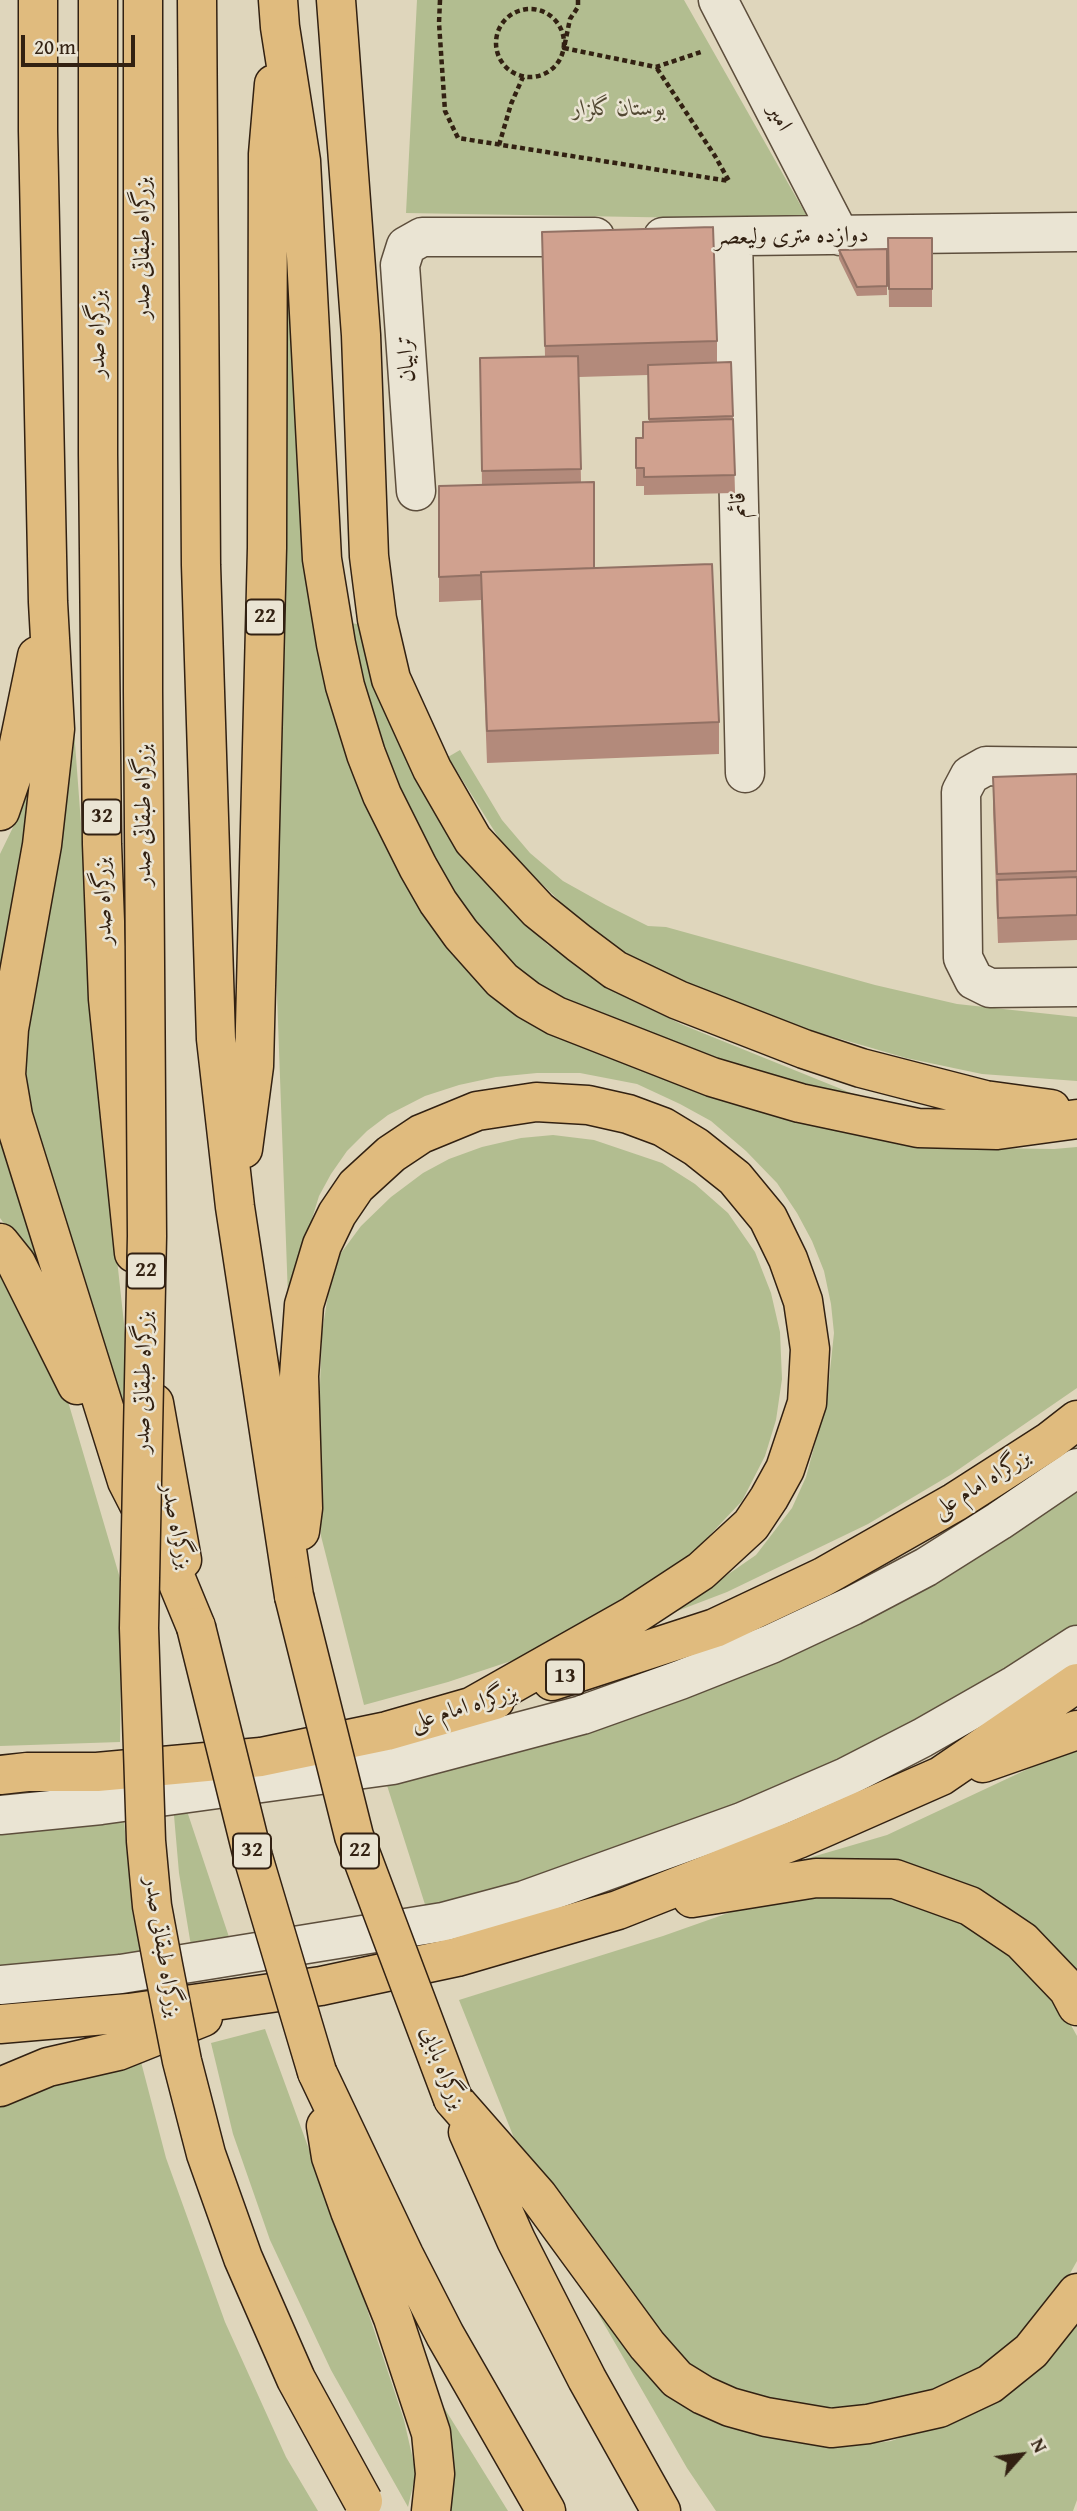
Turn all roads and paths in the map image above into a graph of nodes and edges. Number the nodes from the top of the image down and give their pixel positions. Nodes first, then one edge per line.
1 (38, 0) edge
2 (98, 0) edge
3 (144, 0) edge
4 (197, 0) edge
5 (336, 0) edge
6 (440, 0) edge
7 (578, 0) edge
8 (718, 0) edge
9 (279, 13) edge
10 (738, 39) junction
11 (564, 48) junction
12 (656, 67) junction
13 (523, 77) junction
14 (499, 145) junction
15 (1077, 232) edge
16 (840, 236) junction
17 (422, 237) joint
18 (733, 237) junction
19 (416, 491) dead end
20 (48, 602) junction
21 (1077, 767) edge
22 (745, 773) dead end
23 (0, 811) edge
24 (1077, 987) edge
25 (1077, 1113) edge
26 (1077, 1119) edge
27 (235, 1207) junction
28 (0, 1243) edge
29 (1077, 1420) edge
30 (1077, 1468) edge
31 (127, 1481) junction
32 (293, 1596) junction
33 (196, 1627) junction
34 (1077, 1645) edge
35 (1077, 1683) edge
36 (471, 1707) junction
37 (1077, 1730) edge
38 (9, 1772) edge
39 (941, 1776) junction
40 (0, 1815) edge
41 (618, 1910) junction
42 (0, 1985) edge
43 (246, 1996) junction
44 (1077, 2006) edge
45 (0, 2024) edge
46 (317, 2072) junction
47 (0, 2087) edge
48 (453, 2099) junction
49 (1077, 2293) edge
50 (368, 2508) edge
51 (431, 2511) edge
52 (546, 2511) edge
53 (661, 2511) edge

1 - 20 highway
2 - 33 highway, بزرگراه صدر / 32
3 - 50 highway, بزرگراه طبقاتی صدر / 22, bridge
4 - 27 highway
5 - 25 highway
6 - 14 path
7 - 11 path
8 - 10 street, امیر
9 - 26 highway
9 - 27 highway, 22
10 - 12 path
10 - 16 street, امیر
11 - 12 path
11 - 13 path
11 - 13 path
12 - 14 path
13 - 14 path
15 - 16 street, دوازده متری ولیعصر
16 - 18 street, دوازده متری ولیعصر
17 - 18 street, دوازده متری ولیعصر
17 - 19 street, ترابیان
18 - 22 street, قائم
20 - 23 highway
20 - 31 highway
21 - 24 street
27 - 32 highway, 22
28 - 31 highway
29 - 36 highway, بزرگراه امام علی / 13
30 - 40 street
31 - 33 highway
32 - 36 highway
32 - 48 highway, بزرگراه بابایی / 22, bridge
33 - 46 highway, 32, bridge
34 - 42 street
35 - 39 highway
36 - 38 highway, بزرگراه امام علی / 13
37 - 39 highway
39 - 41 highway
41 - 43 highway
41 - 44 highway
43 - 45 highway
43 - 47 highway
46 - 51 highway
46 - 52 highway
48 - 49 highway
48 - 53 highway, بزرگراه بابایی / 22

